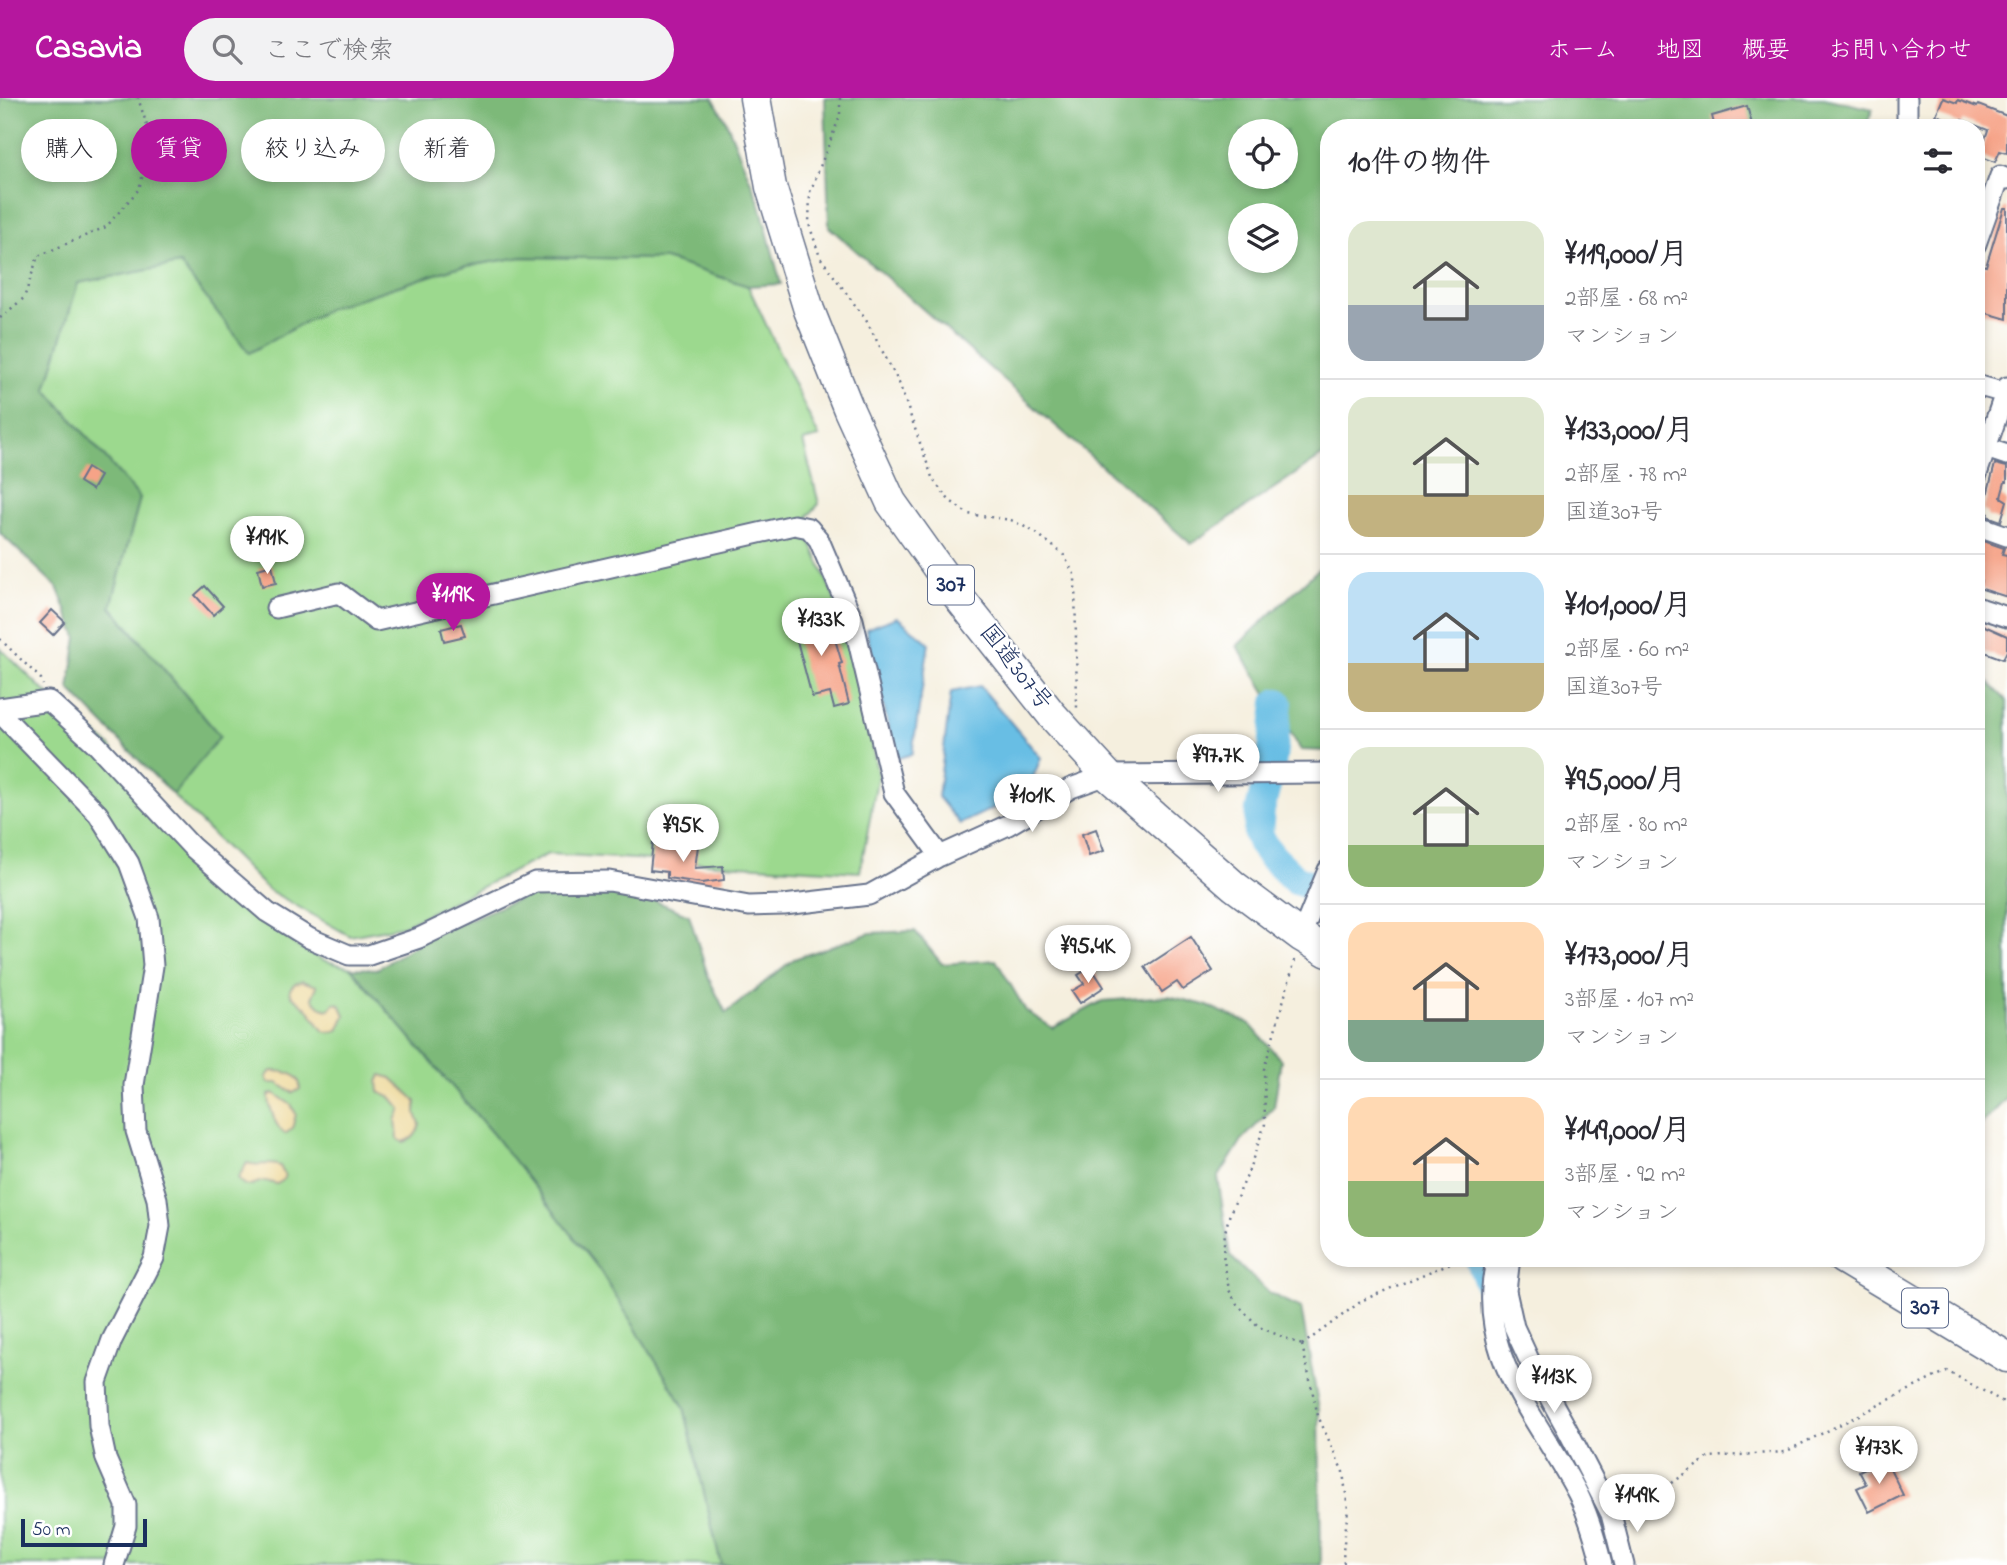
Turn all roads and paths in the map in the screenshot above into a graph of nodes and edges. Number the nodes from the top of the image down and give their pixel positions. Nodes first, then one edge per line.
1 (138, 98) edge
2 (755, 98) edge
3 (840, 98) edge
4 (1907, 98) edge
5 (1907, 119) edge
6 (2007, 179) edge
7 (1985, 218) edge
8 (0, 318) edge
9 (1985, 386) edge
10 (2006, 390) edge
11 (1985, 444) edge
12 (1985, 452) edge
13 (2007, 455) edge
14 (1985, 528) edge
15 (2007, 536) edge
16 (276, 608) dead end
17 (1985, 610) edge
18 (2007, 617) edge
19 (0, 639) edge
20 (49, 701) junction
21 (0, 710) edge
22 (1077, 742) junction
23 (1320, 773) edge
24 (1107, 775) junction
25 (940, 856) junction
26 (1320, 890) edge
27 (1301, 936) junction
28 (1320, 947) edge
29 (1441, 1267) edge
30 (1495, 1267) edge
31 (1509, 1267) edge
32 (1857, 1267) edge
33 (1302, 1345) junction
34 (2007, 1357) edge
35 (2007, 1404) edge
36 (1611, 1514) junction
37 (114, 1565) edge
38 (1344, 1565) edge
39 (1602, 1565) edge
40 (1624, 1565) edge

1 - 8 path
2 - 22 highway, 国道307号 / 307
3 - 22 path
4 - 5 street
6 - 7 street
9 - 10 street
10 - 11 street
12 - 13 street
14 - 15 street
16 - 25 street
17 - 18 street
19 - 20 path
20 - 21 street
20 - 25 street
21 - 37 street
22 - 24 highway, 国道307号 / 307
23 - 24 street
24 - 25 street
24 - 27 highway, 国道307号 / 307
26 - 27 street
27 - 28 highway, 国道307号 / 307
27 - 33 path
29 - 33 path
30 - 39 street
31 - 36 street
32 - 34 highway, 307
33 - 38 path
35 - 36 path
36 - 40 street

